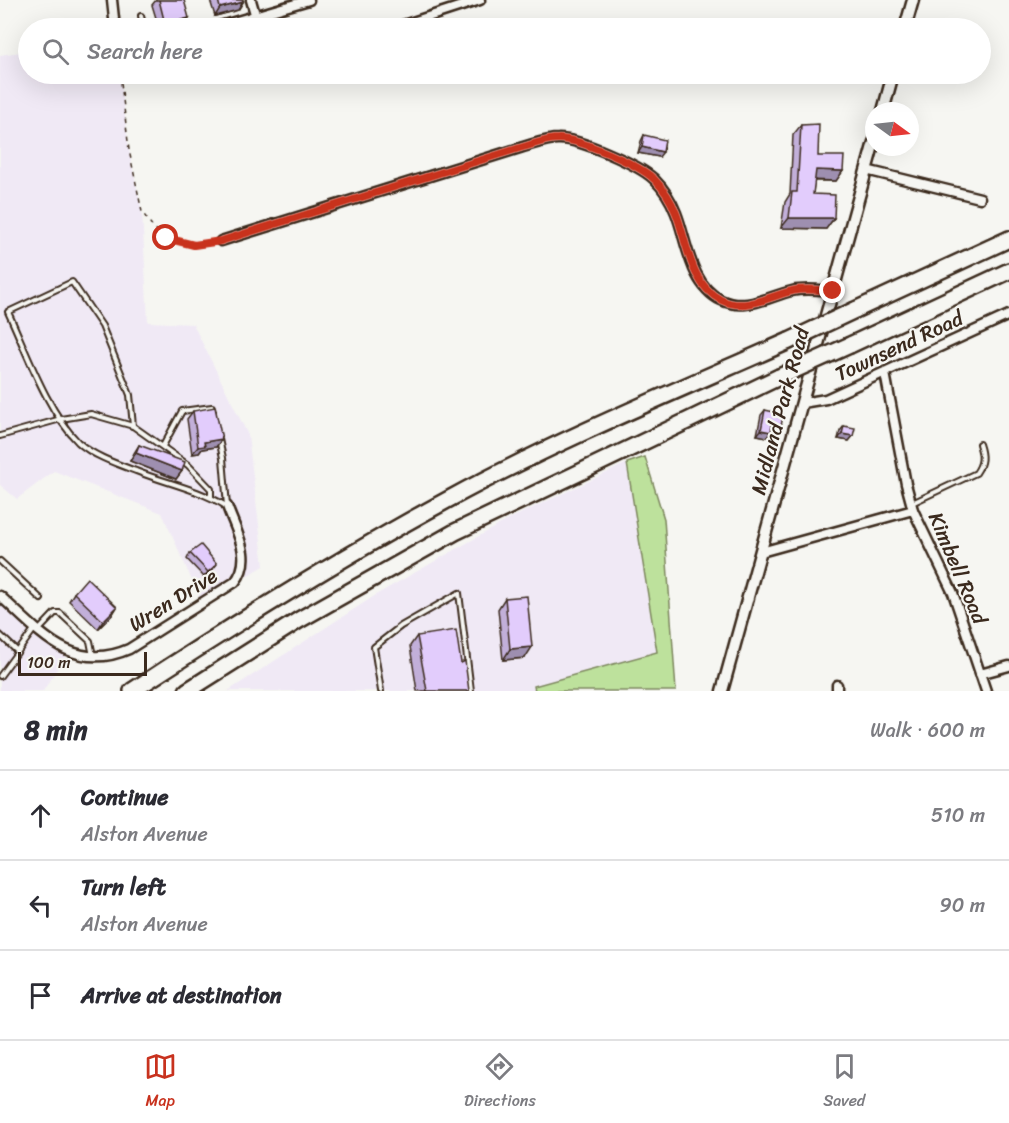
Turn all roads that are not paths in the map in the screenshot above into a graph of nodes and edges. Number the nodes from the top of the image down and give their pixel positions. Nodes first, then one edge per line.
1 (111, 0) edge
2 (251, 0) edge
3 (309, 0) edge
4 (480, 0) edge
5 (913, 0) edge
6 (141, 15) dead end
7 (256, 16) junction
8 (114, 18) edge
9 (142, 18) edge
10 (249, 18) edge
11 (425, 18) edge
12 (908, 18) edge
13 (890, 84) edge
14 (885, 102) edge
15 (870, 156) edge
16 (866, 170) junction
17 (980, 198) dead end
18 (1009, 239) edge
19 (221, 241) road end
20 (1009, 271) edge
21 (833, 291) junction
22 (1009, 315) edge
23 (885, 373) junction
24 (802, 403) junction
25 (214, 417) edge
26 (60, 419) junction
27 (133, 426) junction
28 (0, 436) edge
29 (219, 438) edge
30 (979, 444) dead end
31 (163, 446) junction
32 (211, 497) junction
33 (912, 506) junction
34 (227, 507) junction
35 (761, 552) junction
36 (0, 561) edge
37 (0, 596) edge
38 (41, 599) dead end
39 (37, 629) junction
40 (0, 635) edge
41 (17, 651) junction
42 (93, 657) junction
43 (1009, 666) edge
44 (980, 674) junction
45 (0, 676) edge
46 (132, 691) edge
47 (187, 691) edge
48 (381, 691) edge
49 (471, 691) edge
50 (722, 691) edge
51 (986, 691) edge

1 - 8 street
2 - 7 street
3 - 7 street
4 - 11 street
5 - 12 street
6 - 9 lane
7 - 10 street
13 - 14 street
15 - 16 street, Midland Park Road
16 - 17 street
16 - 21 street, Midland Park Road
18 - 46 highway, bridge
19 - 21 street
20 - 47 highway, bridge
21 - 24 street, Midland Park Road
22 - 23 street, Townsend Road
23 - 24 street, Townsend Road
23 - 33 street, Kimbell Road
24 - 35 street, Midland Park Road
25 - 31 lane
26 - 27 lane
26 - 27 lane
26 - 28 lane
26 - 32 lane
27 - 31 lane
29 - 34 lane
30 - 33 lane
31 - 32 lane
32 - 34 lane
33 - 35 street, Kimbell Road
33 - 44 street, Kimbell Road
34 - 42 street, Wren Drive
35 - 50 street, Midland Park Road
36 - 38 lane
37 - 39 street, Wren Drive
39 - 41 lane
39 - 42 street, Wren Drive
39 - 42 lane
40 - 41 lane
41 - 45 lane
43 - 44 street
44 - 51 street, Kimbell Road
48 - 49 lane

